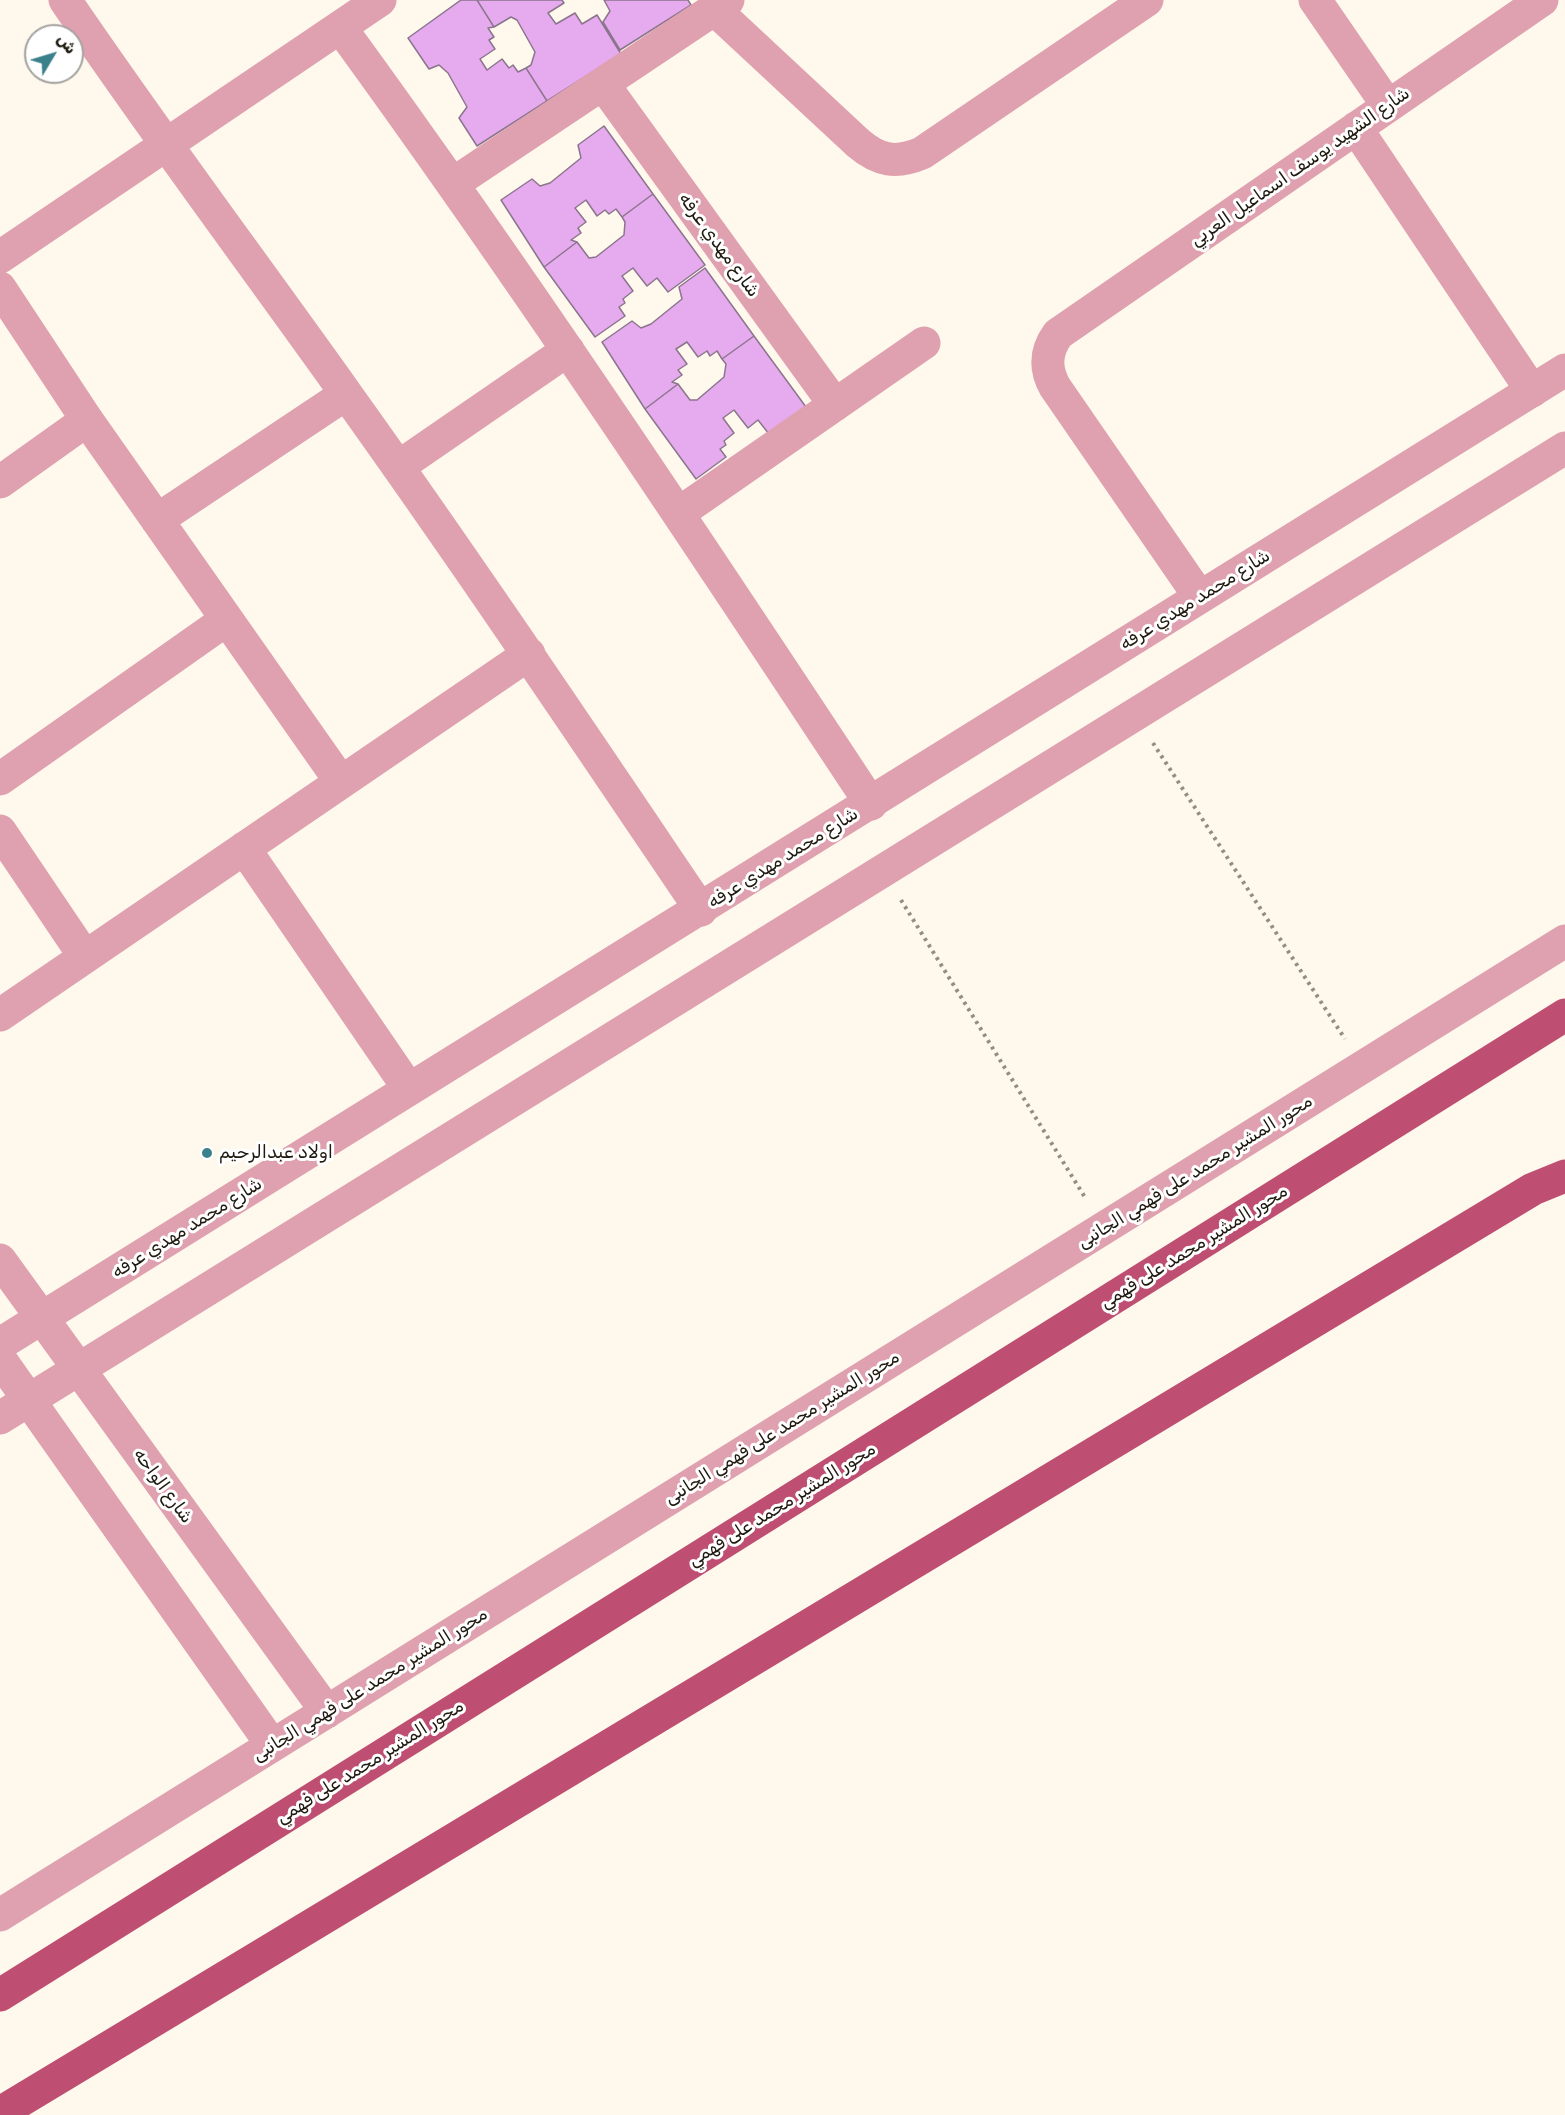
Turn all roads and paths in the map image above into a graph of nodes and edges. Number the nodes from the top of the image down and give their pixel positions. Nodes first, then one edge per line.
1 (65, 0) edge
2 (380, 0) edge
3 (1147, 0) edge
4 (1316, 0) edge
5 (1533, 2) edge
6 (721, 5) edge
7 (340, 27) junction
8 (603, 84) junction
9 (1388, 106) junction
10 (1356, 128) junction
11 (166, 147) junction
12 (454, 183) junction
13 (0, 257) edge
14 (0, 288) edge
15 (924, 343) dead end
16 (568, 350) junction
17 (1565, 370) edge
18 (1532, 391) junction
19 (346, 394) junction
20 (835, 405) junction
21 (87, 420) junction
22 (1565, 448) edge
23 (398, 467) junction
24 (0, 482) edge
25 (679, 513) junction
26 (157, 520) junction
27 (1199, 596) junction
28 (226, 620) junction
29 (529, 654) junction
30 (1134, 715) junction
31 (0, 779) edge
32 (341, 783) junction
33 (871, 804) junction
34 (0, 831) edge
35 (244, 848) junction
36 (883, 871) junction
37 (701, 910) junction
38 (1565, 941) edge
39 (85, 957) junction
40 (0, 1015) edge
41 (1565, 1015) edge
42 (1364, 1067) junction
43 (410, 1089) junction
44 (1565, 1176) edge
45 (1104, 1228) junction
46 (0, 1260) edge
47 (41, 1319) junction
48 (0, 1344) edge
49 (0, 1359) edge
50 (77, 1370) junction
51 (28, 1400) junction
52 (0, 1418) edge
53 (327, 1712) junction
54 (272, 1745) junction
55 (0, 1915) edge
56 (0, 1995) edge
57 (0, 2113) edge

1 - 11 street
2 - 7 street
3 - 6 street
4 - 9 street
5 - 9 street, شارع الشهيد يوسف اسماعيل العربي
6 - 8 street
7 - 11 street
7 - 12 street
8 - 12 street
8 - 20 street, شارع مهدي عرفه
9 - 10 street, شارع الشهيد يوسف اسماعيل العربي
10 - 18 street
10 - 27 street, شارع الشهيد يوسف اسماعيل العربي
11 - 13 street
11 - 19 street
12 - 16 street
14 - 21 street
15 - 20 street
16 - 23 street
16 - 25 street
17 - 18 street, شارع محمد مهدي عرفه
18 - 27 street, شارع محمد مهدي عرفه
19 - 23 street
19 - 26 street
20 - 25 street
21 - 24 street
21 - 26 street
22 - 30 street
23 - 29 street
25 - 33 street
26 - 28 street
27 - 33 street, شارع محمد مهدي عرفه
28 - 31 street
28 - 32 street
29 - 32 street
29 - 37 street
30 - 36 street
30 - 42 path
32 - 35 street
33 - 37 street, شارع محمد مهدي عرفه
34 - 39 street
35 - 39 street
35 - 43 street
36 - 45 path
36 - 50 street
37 - 43 street, شارع محمد مهدي عرفه
38 - 42 street, محور المشير محمد على فهمي الجانبى
39 - 40 street
41 - 56 main road, محور المشير محمد على فهمي
42 - 45 street, محور المشير محمد على فهمي الجانبى
43 - 47 street, شارع محمد مهدي عرفه
44 - 57 main road
45 - 53 street, محور المشير محمد على فهمي الجانبى
46 - 47 street, شارع الواحه
47 - 48 street, شارع محمد مهدي عرفه
47 - 50 street, شارع الواحه
49 - 51 street
50 - 51 street
50 - 53 street, شارع الواحه
51 - 52 street
51 - 54 street
53 - 54 street, محور المشير محمد على فهمي الجانبى
54 - 55 street, محور المشير محمد على فهمي الجانبى

